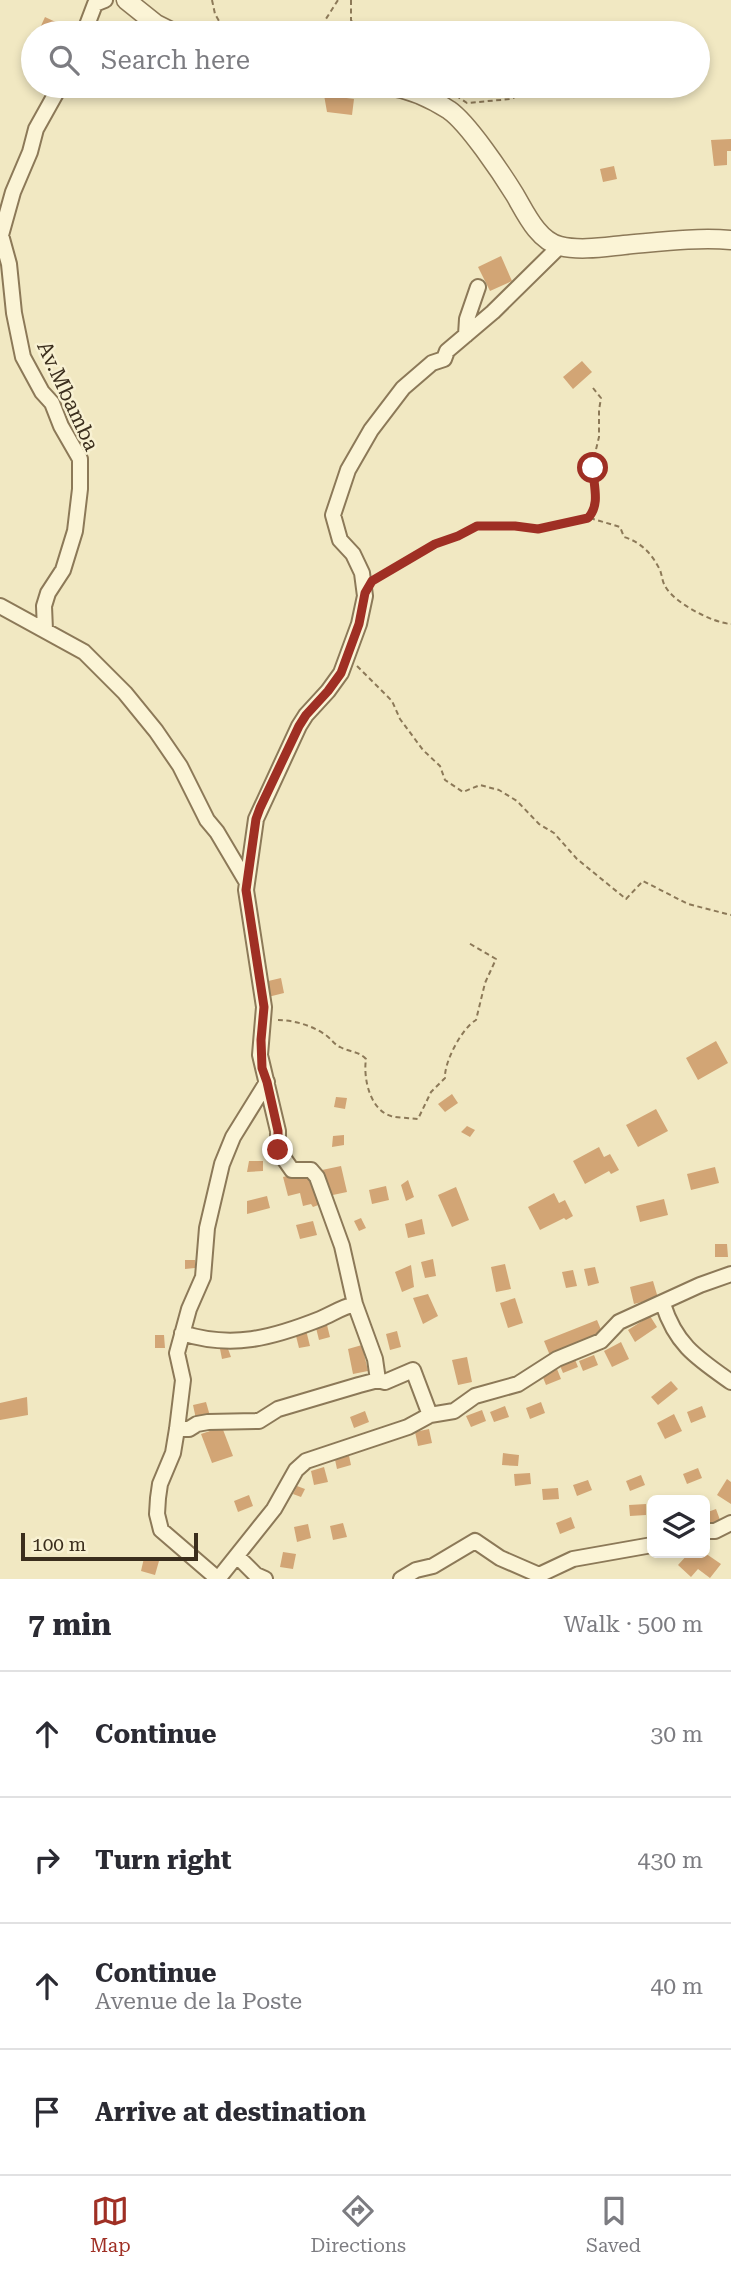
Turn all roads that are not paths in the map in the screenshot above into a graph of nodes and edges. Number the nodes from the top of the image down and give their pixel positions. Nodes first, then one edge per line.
1 (105, 0) edge
2 (126, 0) edge
3 (89, 21) edge
4 (152, 21) edge
5 (53, 98) edge
6 (425, 98) edge
7 (731, 240) edge
8 (560, 246) junction
9 (478, 286) dead end
10 (466, 335) junction
11 (0, 606) edge
12 (45, 630) junction
13 (246, 881) junction
14 (267, 1082) junction
15 (731, 1274) edge
16 (355, 1304) junction
17 (663, 1304) junction
18 (182, 1332) junction
19 (378, 1380) junction
20 (731, 1382) edge
21 (430, 1415) junction
22 (177, 1429) junction
23 (731, 1523) edge
24 (710, 1531) edge
25 (647, 1546) edge
26 (238, 1556) junction
27 (218, 1579) edge
28 (265, 1579) edge
29 (401, 1579) edge

1 - 3 street
2 - 4 street
5 - 12 street, Av.Mbamba
6 - 8 street
7 - 8 street
8 - 10 street
9 - 10 street
10 - 13 street
11 - 12 street
12 - 13 street
13 - 14 street
14 - 16 street
14 - 18 street
15 - 17 street
16 - 18 street
16 - 19 street
17 - 20 street
17 - 21 street
18 - 22 street
19 - 21 street
19 - 22 street
21 - 26 street
22 - 27 street
23 - 24 street
25 - 29 street
26 - 27 street
26 - 28 street

